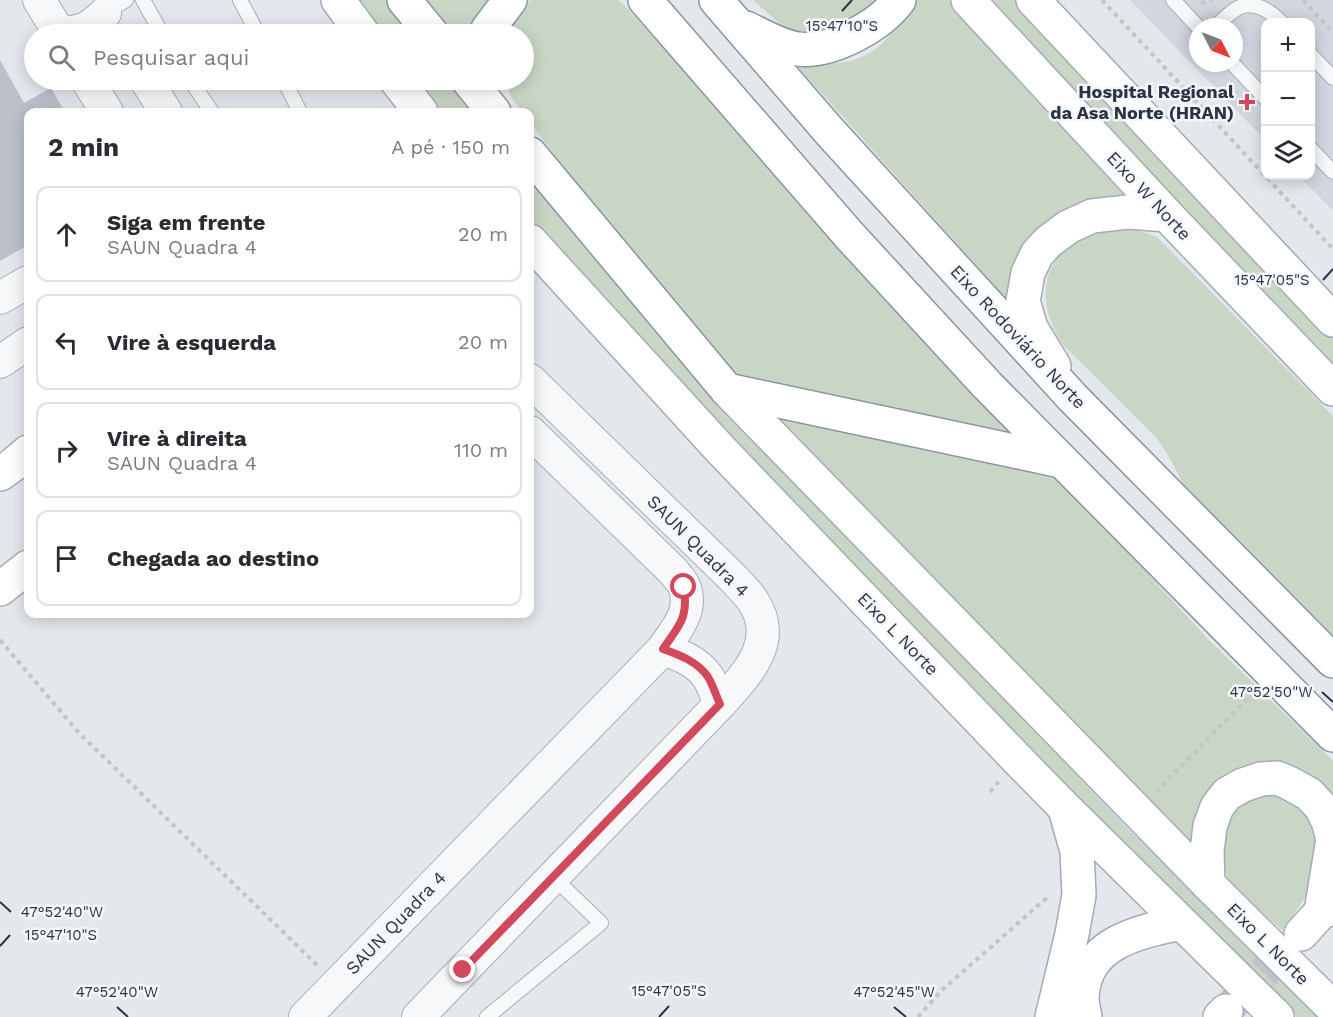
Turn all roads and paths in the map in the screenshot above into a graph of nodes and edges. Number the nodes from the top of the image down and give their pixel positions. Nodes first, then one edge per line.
1 (39, 0) edge
2 (143, 0) edge
3 (240, 0) edge
4 (338, 0) edge
5 (404, 0) edge
6 (510, 0) edge
7 (645, 0) edge
8 (899, 0) edge
9 (968, 0) edge
10 (1033, 0) edge
11 (1102, 0) edge
12 (1173, 0) edge
13 (1303, 0) edge
14 (726, 11) edge
15 (112, 12) edge
16 (1190, 18) edge
17 (1226, 18) edge
18 (1276, 18) edge
19 (53, 24) edge
20 (93, 24) edge
21 (156, 24) edge
22 (253, 24) edge
23 (356, 24) edge
24 (424, 24) edge
25 (492, 24) edge
26 (1333, 32) edge
27 (1315, 58) edge
28 (1240, 72) edge
29 (1333, 78) edge
30 (93, 90) edge
31 (152, 90) edge
32 (197, 90) edge
33 (289, 90) edge
34 (1261, 94) edge
35 (104, 108) edge
36 (164, 108) edge
37 (209, 108) edge
38 (298, 108) edge
39 (1315, 152) edge
40 (534, 159) edge
41 (1333, 172) edge
42 (1167, 215) junction
43 (534, 245) edge
44 (1333, 249) edge
45 (24, 284) edge
46 (0, 298) edge
47 (1333, 320) edge
48 (24, 346) edge
49 (0, 362) edge
50 (534, 384) edge
51 (1333, 389) edge
52 (727, 390) junction
53 (1073, 398) junction
54 (534, 436) edge
55 (1061, 461) junction
56 (24, 570) edge
57 (0, 589) edge
58 (0, 640) edge
59 (663, 649) junction
60 (1333, 661) edge
61 (1252, 694) dead end
62 (720, 704) junction
63 (1333, 735) edge
64 (1152, 795) dead end
65 (1064, 807) junction
66 (1079, 872) junction
67 (553, 877) junction
68 (1208, 884) junction
69 (1322, 914) tunnel mouth
70 (1181, 923) junction
71 (337, 984) junction
72 (1333, 1008) edge
73 (305, 1017) edge
74 (418, 1017) edge
75 (488, 1017) edge
76 (918, 1017) edge
77 (1052, 1017) edge
78 (1085, 1017) edge
79 (1277, 1017) edge

1 - 19 street
2 - 21 lane
3 - 22 lane
4 - 23 main road
5 - 24 main road
6 - 25 main road
7 - 55 main road
8 - 14 main road
9 - 42 main road, Eixo W Norte
10 - 47 main road
11 - 44 path
12 - 16 lane
13 - 26 path
14 - 53 main road, Eixo Rodoviário Norte
15 - 20 street
17 - 18 lane
27 - 29 lane
28 - 34 lane
30 - 35 street
31 - 36 street
32 - 37 lane
33 - 38 lane
39 - 41 lane
40 - 52 main road
42 - 51 main road, Eixo W Norte
42 - 53 main road
43 - 65 main road, Eixo L Norte
45 - 46 street
48 - 49 street
50 - 62 street, SAUN Quadra 4
52 - 55 main road
52 - 68 main road, Eixo L Norte
53 - 60 main road, Eixo Rodoviário Norte
54 - 59 street, SAUN Quadra 4
55 - 63 main road
56 - 57 main road
58 - 71 path
59 - 62 street
59 - 71 street, SAUN Quadra 4
61 - 64 path
62 - 67 street, SAUN Quadra 4
65 - 66 main road
65 - 70 main road, Eixo L Norte
66 - 76 path
66 - 77 main road
67 - 74 street, SAUN Quadra 4
67 - 75 lane
68 - 69 main road
68 - 72 main road, Eixo L Norte
70 - 78 main road
70 - 79 main road, Eixo L Norte
71 - 73 street, SAUN Quadra 4

